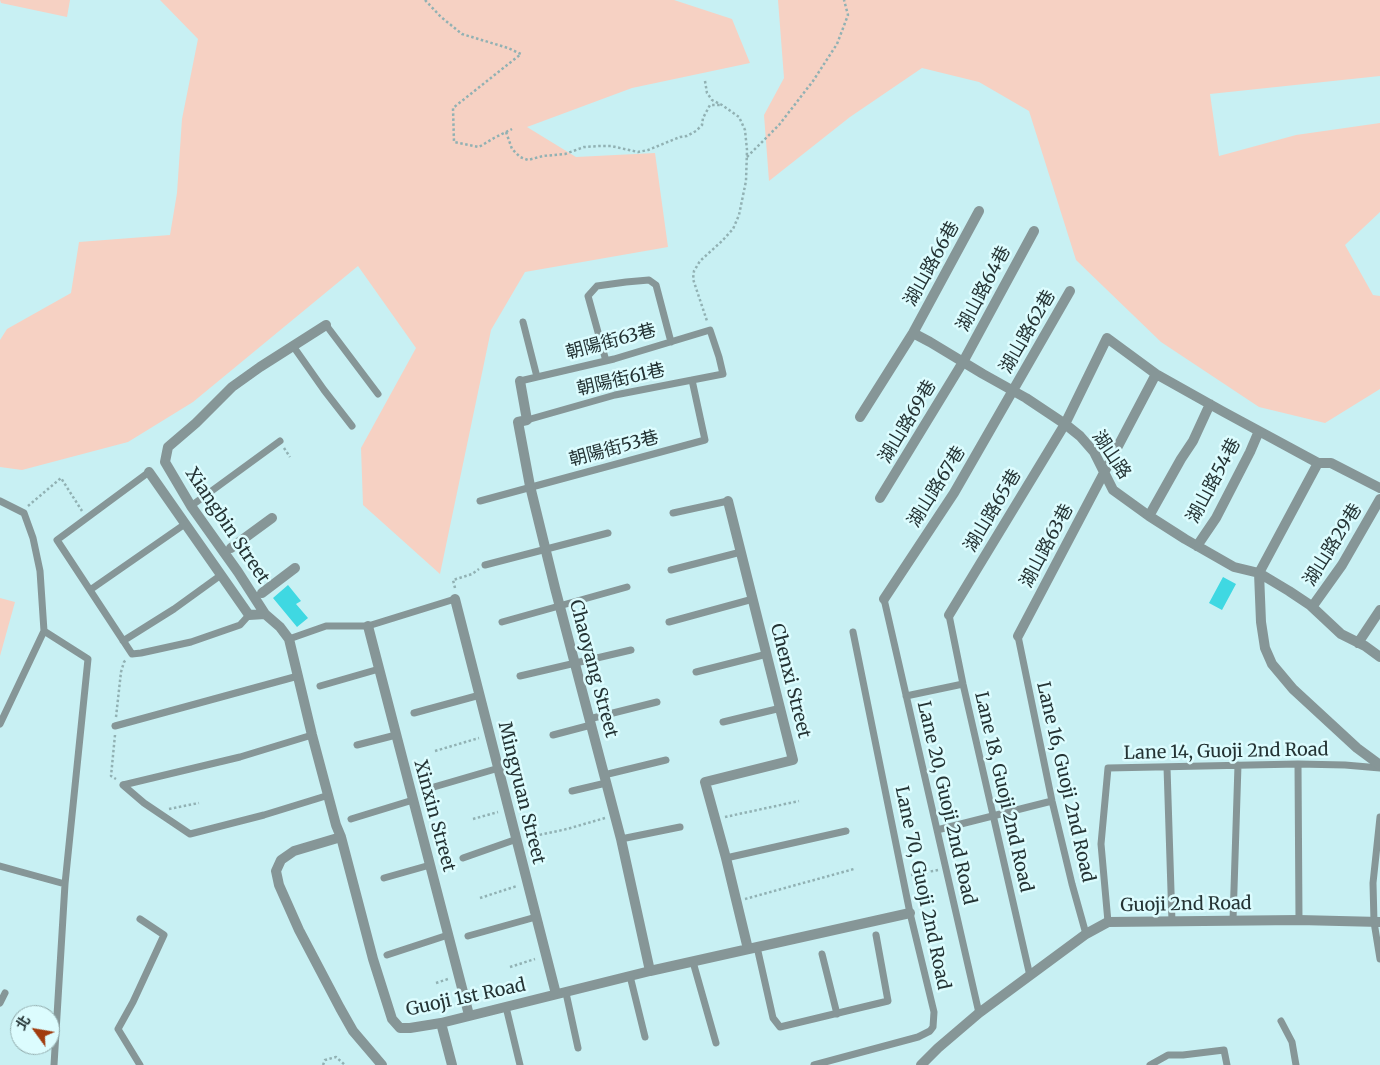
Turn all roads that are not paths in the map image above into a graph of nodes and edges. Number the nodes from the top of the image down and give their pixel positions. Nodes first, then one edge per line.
1 (979, 211) dead end
2 (1034, 231) dead end
3 (1070, 291) dead end
4 (523, 322) dead end
5 (326, 325) joint
6 (913, 333) junction
7 (670, 342) junction
8 (293, 346) junction
9 (606, 361) junction
10 (963, 362) junction
11 (723, 374) joint
12 (1156, 374) junction
13 (537, 377) junction
14 (692, 380) junction
15 (520, 381) joint
16 (1013, 390) junction
17 (378, 394) dead end
18 (1210, 404) junction
19 (860, 416) dead end
20 (527, 420) junction
21 (1065, 424) junction
22 (352, 426) dead end
23 (1259, 431) junction
24 (280, 441) dead end
25 (1318, 463) junction
26 (149, 472) joint
27 (1104, 472) junction
28 (530, 486) junction
29 (1380, 488) edge
30 (880, 498) dead end
31 (1380, 500) edge
32 (0, 501) edge
33 (480, 501) dead end
34 (728, 501) joint
35 (191, 506) junction
36 (674, 513) dead end
37 (1150, 516) junction
38 (272, 518) dead end
39 (185, 524) junction
40 (608, 533) dead end
41 (1196, 546) junction
42 (231, 548) dead end
43 (546, 549) junction
44 (741, 552) junction
45 (485, 565) road end
46 (295, 568) dead end
47 (671, 570) dead end
48 (1259, 573) junction
49 (221, 575) junction
50 (627, 587) dead end
51 (90, 590) junction
52 (262, 593) dead end
53 (456, 599) joint
54 (753, 599) junction
55 (884, 599) joint
56 (560, 605) junction
57 (1312, 607) junction
58 (1380, 610) edge
59 (265, 614) junction
60 (249, 615) junction
61 (949, 615) joint
62 (502, 622) dead end
63 (669, 622) dead end
64 (368, 626) junction
65 (44, 632) junction
66 (853, 632) dead end
67 (1018, 636) joint
68 (289, 639) junction
69 (123, 641) junction
70 (1358, 643) junction
71 (631, 650) dead end
72 (767, 654) junction
73 (1380, 657) edge
74 (575, 664) junction
75 (379, 669) junction
76 (696, 672) dead end
77 (298, 676) junction
78 (520, 676) dead end
79 (963, 684) junction
80 (320, 686) dead end
81 (480, 695) junction
82 (906, 696) junction
83 (657, 702) dead end
84 (781, 708) junction
85 (414, 713) dead end
86 (590, 722) junction
87 (723, 722) dead end
88 (0, 724) edge
89 (116, 726) road end
90 (312, 735) junction
91 (396, 735) junction
92 (553, 735) dead end
93 (358, 745) dead end
94 (666, 760) dead end
95 (1298, 764) junction
96 (1238, 765) junction
97 (1167, 767) junction
98 (1380, 767) edge
99 (499, 768) junction
100 (605, 779) junction
101 (427, 789) dead end
102 (572, 791) dead end
103 (329, 795) junction
104 (413, 800) junction
105 (1052, 801) junction
106 (993, 816) junction
107 (1380, 817) edge
108 (351, 819) dead end
109 (680, 827) dead end
110 (937, 830) junction
111 (846, 831) dead end
112 (340, 837) junction
113 (516, 839) junction
114 (621, 839) junction
115 (463, 858) dead end
116 (726, 858) junction
117 (430, 865) junction
118 (0, 866) edge
119 (384, 878) dead end
120 (65, 884) junction
121 (910, 913) junction
122 (536, 917) junction
123 (140, 919) dead end
124 (1233, 920) junction
125 (1299, 920) junction
126 (1108, 922) junction
127 (1172, 922) junction
128 (1377, 922) edge
129 (1086, 934) junction
130 (448, 935) junction
131 (876, 935) dead end
132 (468, 936) dead end
133 (752, 948) junction
134 (822, 954) dead end
135 (387, 955) dead end
136 (1380, 959) edge
137 (693, 962) junction
138 (650, 971) junction
139 (630, 976) junction
140 (1030, 976) junction
141 (5, 993) dead end
142 (561, 993) junction
143 (0, 1003) edge
144 (506, 1006) junction
145 (837, 1014) junction
146 (979, 1014) junction
147 (469, 1015) junction
148 (1281, 1021) dead end
149 (441, 1023) junction
150 (645, 1037) dead end
151 (716, 1043) dead end
152 (578, 1048) dead end
153 (54, 1065) edge
154 (140, 1065) edge
155 (382, 1065) edge
156 (452, 1065) edge
157 (520, 1065) edge
158 (814, 1065) edge
159 (921, 1065) edge
160 (1150, 1065) edge
161 (1227, 1065) edge
162 (1296, 1065) edge

1 - 6 street, 湖山路66巷
2 - 10 street, 湖山路64巷
3 - 16 street, 湖山路62巷
4 - 13 lane
5 - 8 street, Xiangbin Street
5 - 17 lane
6 - 10 street, 湖山路
6 - 19 street, 湖山路66巷
7 - 9 lane, 朝陽街63巷
7 - 9 lane
7 - 11 lane, 朝陽街63巷
8 - 22 lane
8 - 35 street, Xiangbin Street
9 - 13 lane, 朝陽街63巷
10 - 16 street, 湖山路
10 - 30 street, 湖山路69巷
11 - 14 lane, 朝陽街61巷
12 - 18 street
12 - 21 street, 湖山路65巷
12 - 27 street, 湖山路63巷
13 - 15 lane, 朝陽街63巷
14 - 20 lane, 朝陽街61巷
14 - 28 lane, 朝陽街53巷
15 - 20 street, Chaoyang Street
16 - 21 street, 湖山路
16 - 55 street, 湖山路67巷
18 - 23 street
18 - 37 street
20 - 28 street, Chaoyang Street
21 - 27 street, 湖山路
21 - 61 street, 湖山路65巷
23 - 25 street
23 - 41 street, 湖山路54巷
24 - 35 lane
25 - 29 street
25 - 48 street
26 - 39 street, Xiangbin Street
26 - 51 lane
27 - 37 street, 湖山路
27 - 67 street, 湖山路63巷
28 - 33 lane, 朝陽街53巷
28 - 43 street, Chaoyang Street
31 - 57 street, 湖山路29巷
32 - 65 lane
34 - 36 lane
34 - 44 street, Chenxi Street
35 - 59 street, Xiangbin Street
37 - 41 street, 湖山路
38 - 42 street
39 - 49 street, Xiangbin Street
39 - 51 lane
40 - 43 lane
41 - 48 street, 湖山路
43 - 45 lane
43 - 56 street, Chaoyang Street
44 - 47 lane
44 - 54 street, Chenxi Street
46 - 52 street
48 - 57 street, 湖山路
48 - 98 street
49 - 60 street, Xiangbin Street
49 - 69 lane
50 - 56 lane
51 - 69 lane
53 - 64 lane
53 - 81 street, Mingyuan Street
54 - 63 lane
54 - 72 street, Chenxi Street
55 - 82 lane, Lane 20, Guoji 2nd Road
56 - 62 lane
56 - 74 street, Chaoyang Street
57 - 70 street, 湖山路
58 - 70 street
59 - 60 street
59 - 68 street, Xiangbin Street
60 - 69 lane
61 - 79 lane, Lane 18, Guoji 2nd Road
64 - 68 lane
64 - 75 street, Xinxin Street
65 - 88 lane
65 - 120 lane
66 - 121 lane, Lane 70, Guoji 2nd Road
67 - 105 lane, Lane 16, Guoji 2nd Road
68 - 77 street, Xiangbin Street
70 - 73 street, 湖山路
71 - 74 lane
72 - 76 lane
72 - 84 street, Chenxi Street
74 - 78 lane
74 - 86 street, Chaoyang Street
75 - 80 lane
75 - 91 street, Xinxin Street
77 - 89 lane
77 - 90 street, Xiangbin Street
79 - 82 lane
79 - 106 lane, Lane 18, Guoji 2nd Road
81 - 85 lane
81 - 99 street, Mingyuan Street
82 - 110 lane, Lane 20, Guoji 2nd Road
83 - 86 lane
84 - 87 lane
84 - 116 street, Chenxi Street
86 - 92 lane
86 - 100 street, Chaoyang Street
90 - 103 street, Xiangbin Street
90 - 103 lane
91 - 93 lane
91 - 104 street, Xinxin Street
94 - 100 lane
95 - 96 lane, Lane 14, Guoji 2nd Road
95 - 98 lane, Lane 14, Guoji 2nd Road
95 - 125 lane
96 - 97 lane, Lane 14, Guoji 2nd Road
96 - 124 lane
97 - 126 lane, Lane 14, Guoji 2nd Road
97 - 127 lane
99 - 101 lane
99 - 113 street, Mingyuan Street
100 - 102 lane
100 - 114 street, Chaoyang Street
103 - 112 street, Xiangbin Street
104 - 108 lane
104 - 117 street, Xinxin Street
105 - 106 lane
105 - 129 lane, Lane 16, Guoji 2nd Road
106 - 110 lane
106 - 140 lane, Lane 18, Guoji 2nd Road
107 - 128 lane
109 - 114 lane
110 - 146 lane, Lane 20, Guoji 2nd Road
111 - 116 lane
112 - 149 street, Guoji 1st Road
112 - 155 street
113 - 115 lane
113 - 122 street, Mingyuan Street
114 - 138 street, Chaoyang Street
116 - 133 street, Chenxi Street
117 - 119 lane
117 - 130 street, Xinxin Street
118 - 120 lane
120 - 153 lane
121 - 133 street, Guoji 1st Road
121 - 158 lane, Lane 70, Guoji 2nd Road
122 - 132 lane
122 - 142 street, Mingyuan Street
123 - 154 lane
124 - 125 street, Guoji 2nd Road
124 - 127 street, Guoji 2nd Road
125 - 128 street, Guoji 2nd Road
126 - 127 street, Guoji 2nd Road
126 - 129 street, Guoji 2nd Road
128 - 136 lane
129 - 140 street, Guoji 2nd Road
130 - 135 lane
130 - 147 street, Xinxin Street
131 - 145 lane
133 - 137 street, Guoji 1st Road
133 - 145 lane
134 - 145 lane
137 - 138 street, Guoji 1st Road
137 - 151 lane
138 - 139 street, Guoji 1st Road
139 - 142 street, Guoji 1st Road
139 - 150 lane
140 - 146 street, Guoji 2nd Road
141 - 143 lane
142 - 144 street, Guoji 1st Road
142 - 152 lane
144 - 147 street, Guoji 1st Road
144 - 157 lane
146 - 159 street, Guoji 2nd Road
147 - 149 street, Guoji 1st Road
148 - 162 lane
149 - 156 street
160 - 161 lane

